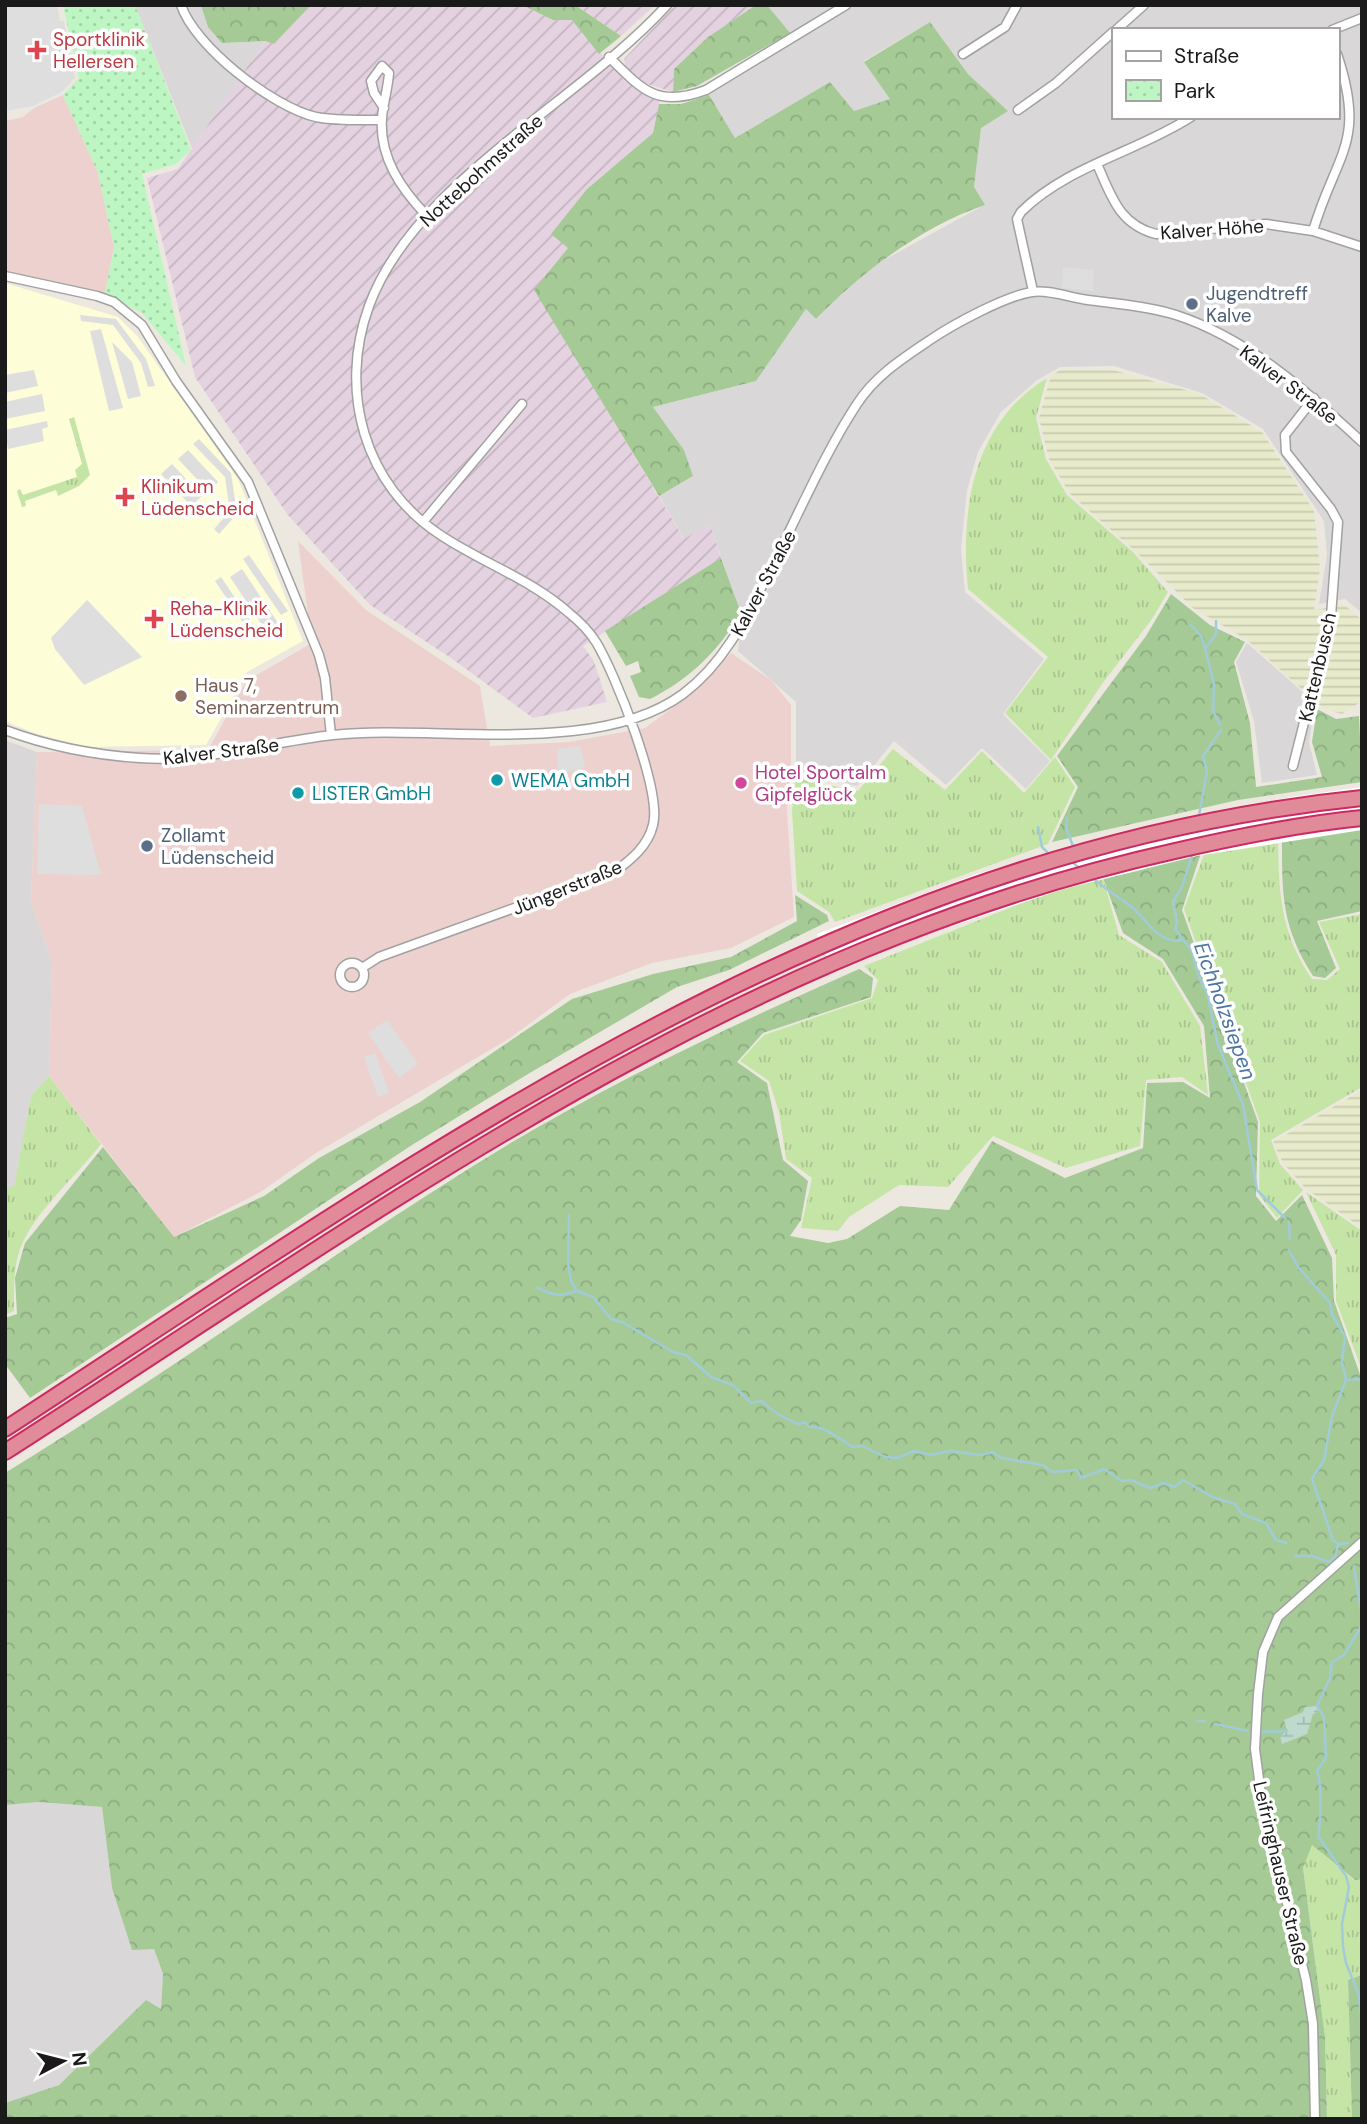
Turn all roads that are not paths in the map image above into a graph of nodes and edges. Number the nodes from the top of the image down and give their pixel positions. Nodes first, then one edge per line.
1 (181, 5) edge
2 (667, 5) edge
3 (846, 5) edge
4 (1017, 5) edge
5 (1144, 5) edge
6 (1362, 18) edge
7 (1117, 28) edge
8 (1337, 28) edge
9 (1112, 33) edge
10 (963, 54) dead end
11 (609, 57) junction
12 (1339, 58) edge
13 (384, 108) dead end
14 (1018, 110) dead end
15 (1188, 119) edge
16 (382, 120) junction
17 (1097, 164) junction
18 (427, 216) junction
19 (1313, 231) junction
20 (1362, 247) edge
21 (5, 276) edge
22 (1033, 291) junction
23 (1314, 398) junction
24 (522, 404) dead end
25 (1362, 442) edge
26 (422, 522) junction
27 (629, 719) junction
28 (5, 730) edge
29 (331, 735) junction
30 (1293, 766) dead end
31 (1362, 798) edge
32 (1362, 818) edge
33 (362, 968) dead end
34 (5, 1429) edge
35 (5, 1452) edge
36 (1362, 1542) edge
37 (1315, 2119) edge

1 - 16 street
2 - 11 street, Nottebohmstraße
3 - 11 street
4 - 10 street
5 - 7 street
6 - 8 street
9 - 14 street
11 - 18 street, Nottebohmstraße
12 - 19 street
13 - 16 street
15 - 17 street
16 - 18 street
17 - 19 street, Kalver Höhe
17 - 22 street
18 - 26 street, Nottebohmstraße
19 - 20 street, Kalver Höhe
21 - 29 street
22 - 23 street, Kalver Straße
22 - 27 street, Kalver Straße
23 - 25 street, Kalver Straße
23 - 30 street, Kattenbusch
24 - 26 street
26 - 27 street, Nottebohmstraße
27 - 29 street, Kalver Straße
27 - 33 street, Jüngerstraße
28 - 29 street, Kalver Straße
31 - 34 highway
32 - 35 highway
36 - 37 street, Leifringhauser Straße

